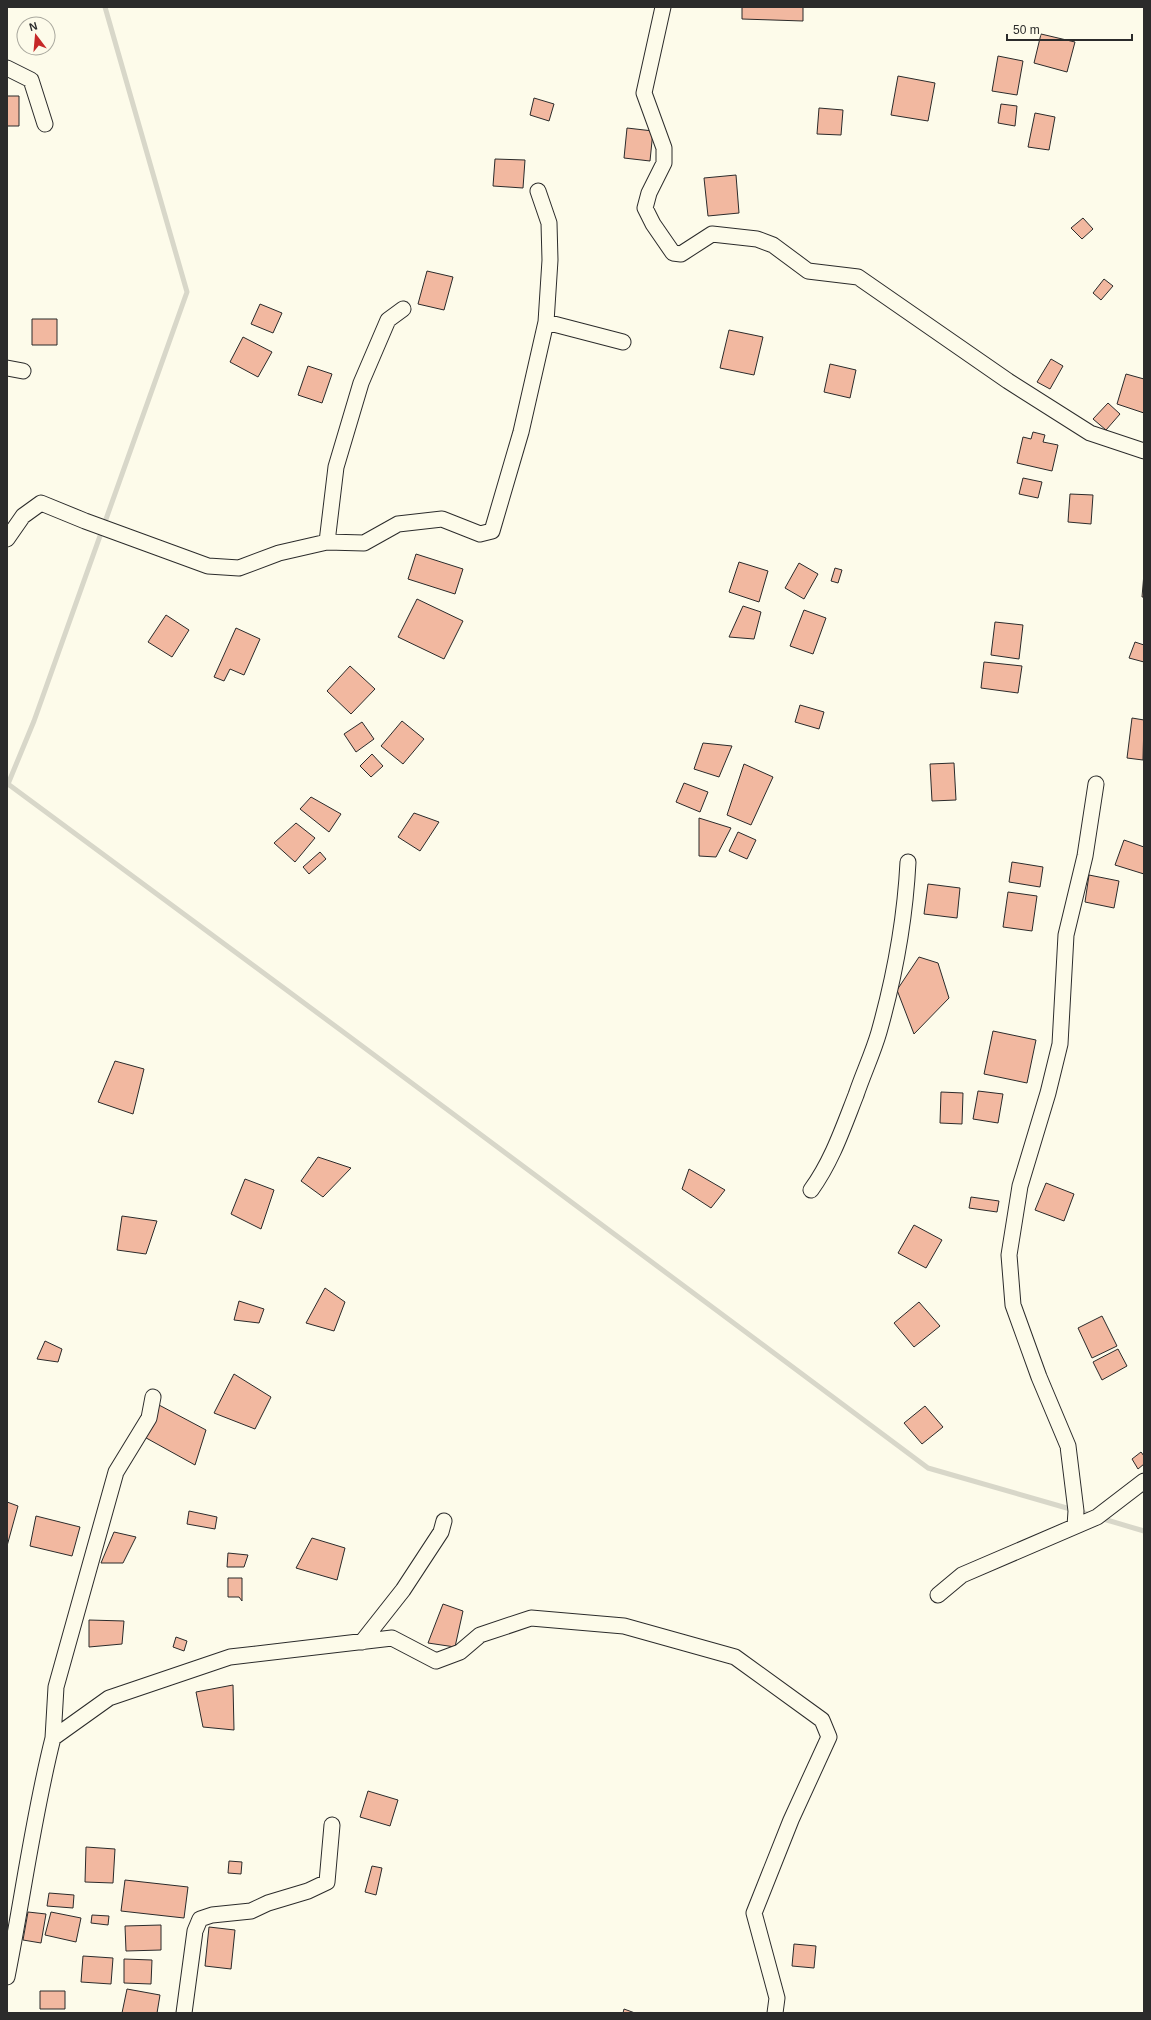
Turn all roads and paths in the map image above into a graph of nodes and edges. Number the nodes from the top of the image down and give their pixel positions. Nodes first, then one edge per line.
1 (663, 7) edge
2 (7, 68) edge
3 (46, 124) dead end
4 (538, 191) dead end
5 (403, 309) dead end
6 (546, 322) junction
7 (623, 342) dead end
8 (7, 368) edge
9 (24, 371) dead end
10 (1144, 451) edge
11 (7, 539) edge
12 (327, 542) junction
13 (1096, 784) dead end
14 (908, 862) dead end
15 (810, 1190) dead end
16 (154, 1397) dead end
17 (1144, 1481) edge
18 (444, 1521) dead end
19 (1075, 1526) junction
20 (938, 1595) dead end
21 (362, 1642) junction
22 (53, 1738) junction
23 (332, 1825) dead end
24 (7, 1977) edge
25 (184, 2013) edge
26 (775, 2013) edge

1 - 10 street
2 - 3 street
4 - 6 street
5 - 12 street
6 - 7 street
6 - 12 street
8 - 9 street
11 - 12 street
13 - 19 street
14 - 15 street
16 - 22 street
17 - 19 street
18 - 21 street
19 - 20 street
21 - 22 street
21 - 26 street
22 - 24 street
23 - 25 street

